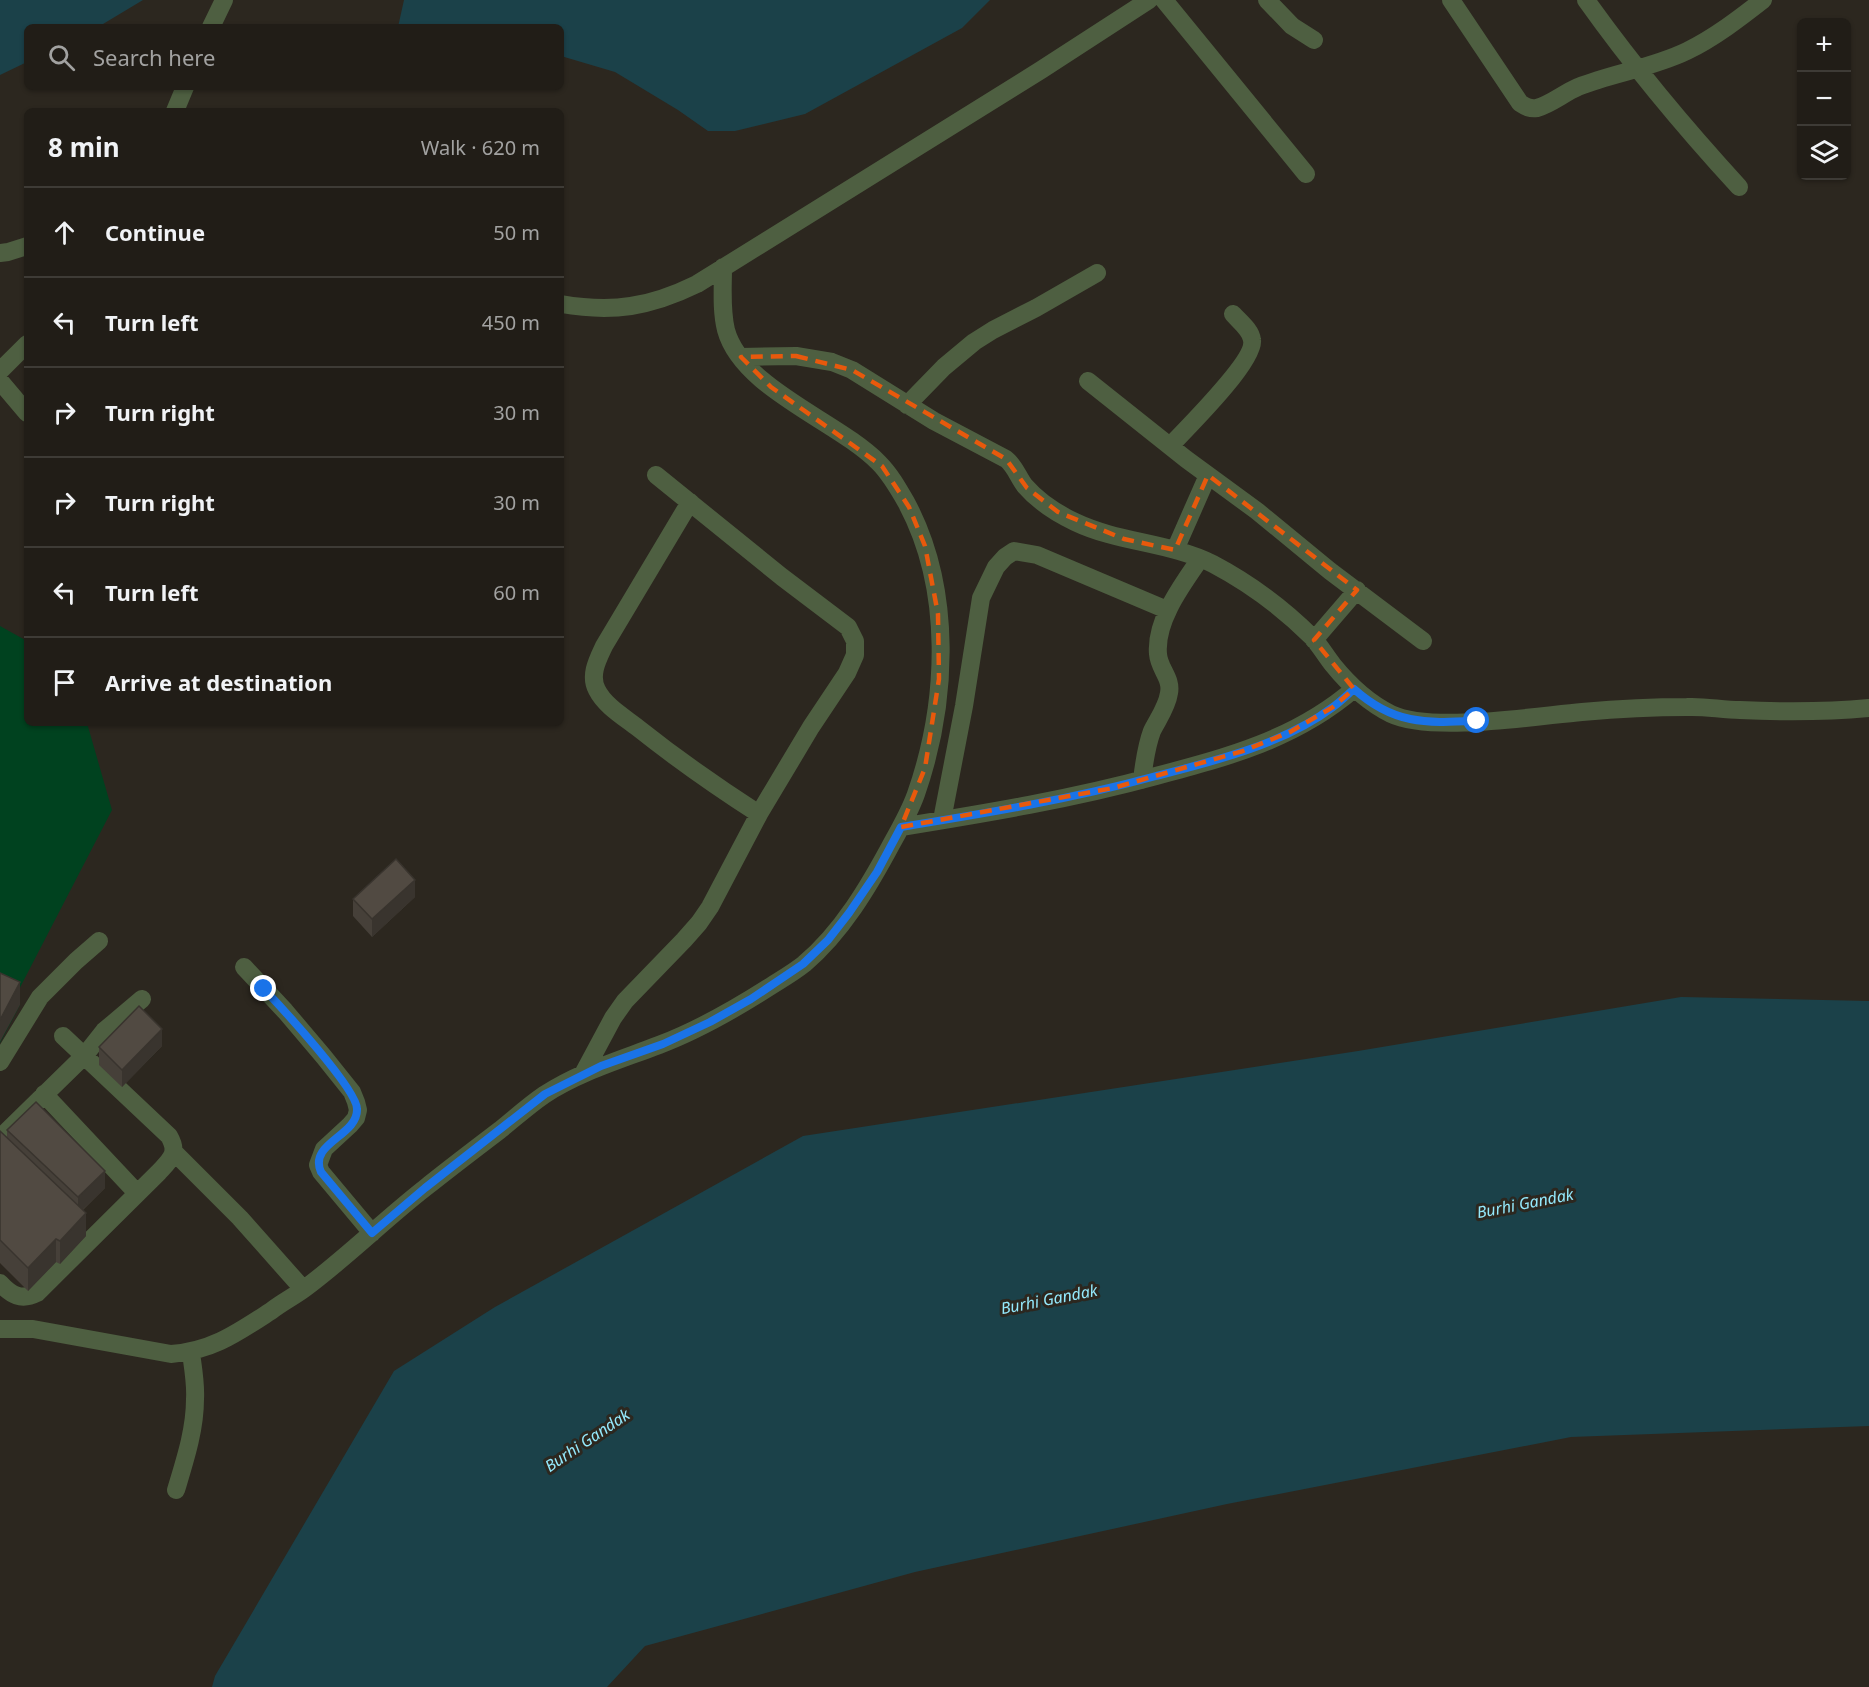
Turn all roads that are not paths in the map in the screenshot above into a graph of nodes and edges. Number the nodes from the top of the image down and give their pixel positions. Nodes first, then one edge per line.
1 (224, 0) edge
2 (1149, 0) edge
3 (1164, 0) edge
4 (1267, 0) edge
5 (1451, 0) edge
6 (1586, 0) edge
7 (1763, 0) edge
8 (212, 24) edge
9 (1314, 40) dead end
10 (1637, 69) junction
11 (183, 90) edge
12 (176, 108) edge
13 (1306, 174) dead end
14 (1739, 187) dead end
15 (24, 247) edge
16 (0, 253) edge
17 (723, 267) junction
18 (1097, 273) dead end
19 (564, 304) edge
20 (1233, 314) dead end
21 (24, 347) edge
22 (741, 357) junction
23 (0, 371) edge
24 (0, 381) edge
25 (1088, 381) dead end
26 (907, 405) junction
27 (24, 409) edge
28 (1170, 446) junction
29 (656, 475) dead end
30 (1208, 475) junction
31 (690, 502) junction
32 (1175, 550) junction
33 (1200, 559) junction
34 (1357, 590) junction
35 (1167, 610) junction
36 (1314, 640) junction
37 (1422, 641) dead end
38 (1354, 689) junction
39 (1869, 708) edge
40 (1142, 780) junction
41 (759, 814) junction
42 (942, 820) junction
43 (901, 827) junction
44 (99, 942) dead end
45 (244, 967) dead end
46 (142, 999) dead end
47 (63, 1036) dead end
48 (85, 1056) junction
49 (0, 1062) edge
50 (583, 1074) junction
51 (44, 1094) junction
52 (0, 1138) edge
53 (174, 1152) junction
54 (137, 1193) junction
55 (372, 1233) junction
56 (0, 1283) edge
57 (303, 1289) junction
58 (0, 1329) edge
59 (191, 1353) junction
60 (176, 1490) dead end

1 - 8 street
2 - 17 street
3 - 13 street
4 - 9 street
5 - 10 street
6 - 10 street
7 - 10 street
10 - 14 street
11 - 12 street
15 - 16 street
17 - 19 street
17 - 22 street
18 - 26 street
20 - 28 street
21 - 23 street
22 - 26 street
22 - 43 street
24 - 27 street
25 - 28 street
26 - 32 street
28 - 30 street
29 - 31 street
30 - 32 street
30 - 34 street
31 - 41 street
31 - 41 street
32 - 33 street
33 - 35 street
33 - 36 street
34 - 36 street
34 - 37 street
35 - 40 street
35 - 42 street
36 - 38 street
38 - 39 street
38 - 40 street
40 - 42 street
41 - 50 street
42 - 43 street
43 - 50 street
44 - 49 street
45 - 55 street
46 - 48 street
47 - 48 street
48 - 51 street
48 - 53 street
50 - 55 street
51 - 52 street
51 - 54 street
53 - 54 street
53 - 57 street
54 - 56 street
55 - 57 street
57 - 59 street
58 - 59 street
59 - 60 street

